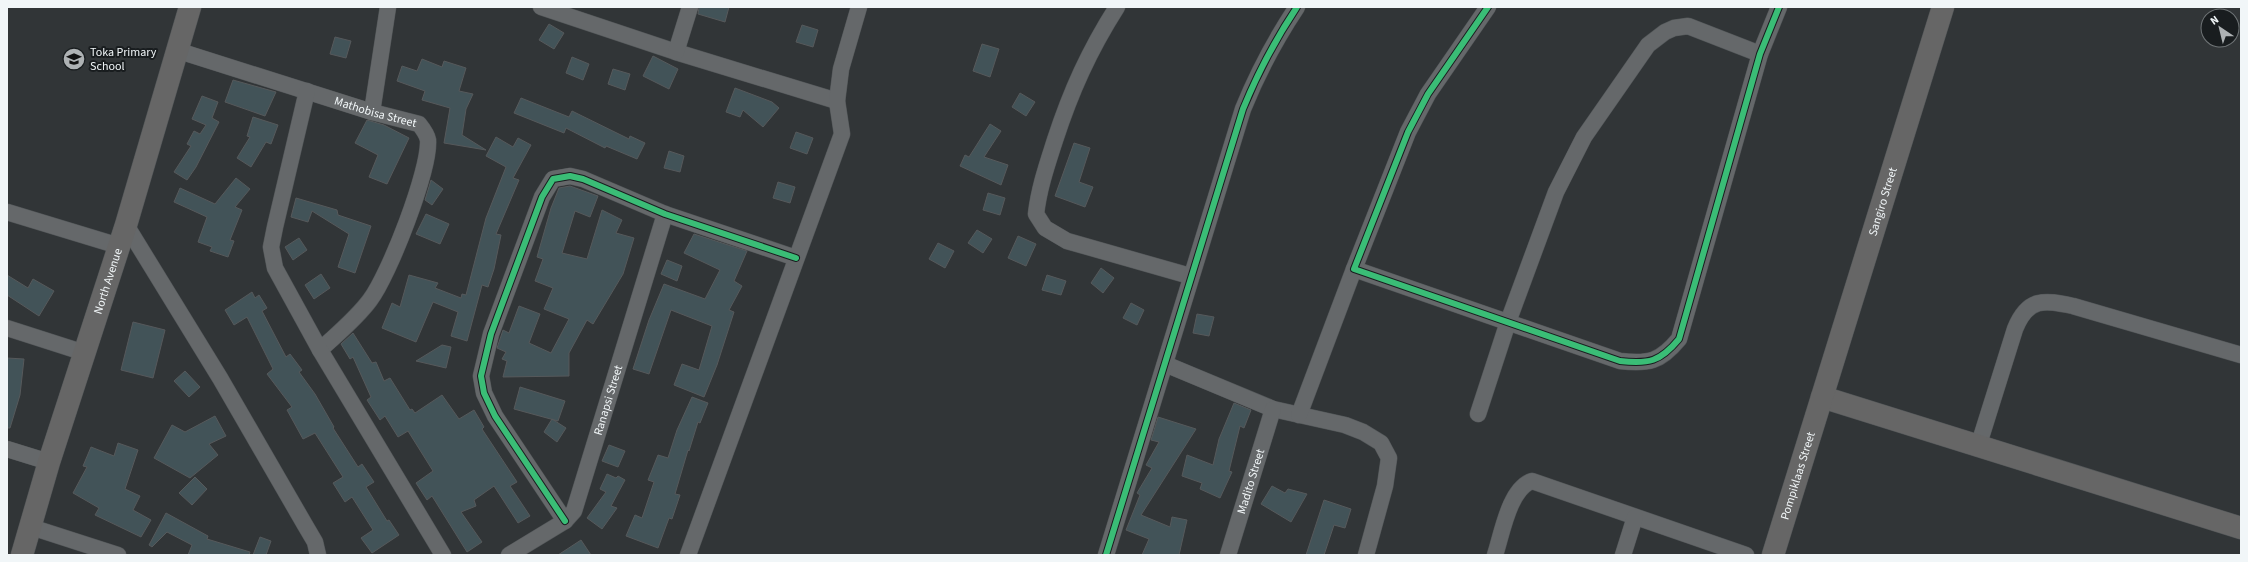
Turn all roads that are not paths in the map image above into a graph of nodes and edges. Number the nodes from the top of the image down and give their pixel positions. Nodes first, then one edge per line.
1 (190, 7) edge
2 (388, 7) edge
3 (541, 7) edge
4 (690, 7) edge
5 (859, 7) edge
6 (1117, 7) edge
7 (1297, 7) edge
8 (1488, 7) edge
9 (1779, 7) edge
10 (1943, 7) edge
11 (176, 50) junction
12 (676, 52) junction
13 (1760, 54) junction
14 (307, 91) junction
15 (837, 101) junction
16 (372, 112) junction
17 (7, 212) edge
18 (665, 214) junction
19 (126, 225) junction
20 (119, 246) junction
21 (796, 258) junction
22 (1354, 269) junction
23 (1190, 276) junction
24 (1508, 322) junction
25 (7, 328) edge
26 (320, 350) junction
27 (85, 353) junction
28 (2241, 355) edge
29 (1165, 364) junction
30 (1822, 397) junction
31 (1274, 409) junction
32 (1478, 414) dead end
33 (1299, 415) junction
34 (1978, 447) junction
35 (7, 449) edge
36 (49, 462) junction
37 (1635, 517) junction
38 (566, 521) junction
39 (31, 526) junction
40 (2241, 528) edge
41 (22, 555) edge
42 (118, 555) edge
43 (318, 555) edge
44 (443, 555) edge
45 (509, 555) edge
46 (688, 555) edge
47 (1106, 555) edge
48 (1228, 555) edge
49 (1366, 555) edge
50 (1495, 555) edge
51 (1623, 555) edge
52 (1746, 555) edge
53 (1773, 555) edge

1 - 11 street, North Avenue
2 - 16 street
3 - 12 street
4 - 12 street
5 - 15 street
6 - 23 street
7 - 23 street
8 - 22 street
9 - 13 street
10 - 30 street, Sangiro Street
11 - 14 street, Mathobisa Street
11 - 19 street, North Avenue
12 - 15 street
13 - 24 street
13 - 24 street
14 - 16 street, Mathobisa Street
14 - 26 street
15 - 21 street
16 - 26 street, Mathobisa Street
17 - 20 street
18 - 21 street
18 - 38 street, Ranapsi Street
18 - 38 street
19 - 20 street, North Avenue
19 - 43 street
20 - 27 street, North Avenue
21 - 46 street
22 - 24 street
22 - 33 street
23 - 29 street
24 - 32 street
25 - 27 street
26 - 44 street
27 - 36 street, North Avenue
28 - 34 street
29 - 31 street
29 - 47 street
30 - 34 street
30 - 53 street, Pompiklaas Street
31 - 33 street
31 - 48 street, Madito Street
33 - 49 street
34 - 40 street
35 - 36 street
36 - 39 street, North Avenue
37 - 50 street
37 - 51 street
37 - 52 street
38 - 45 street, Ranapsi Street
39 - 41 street, North Avenue
39 - 42 street

